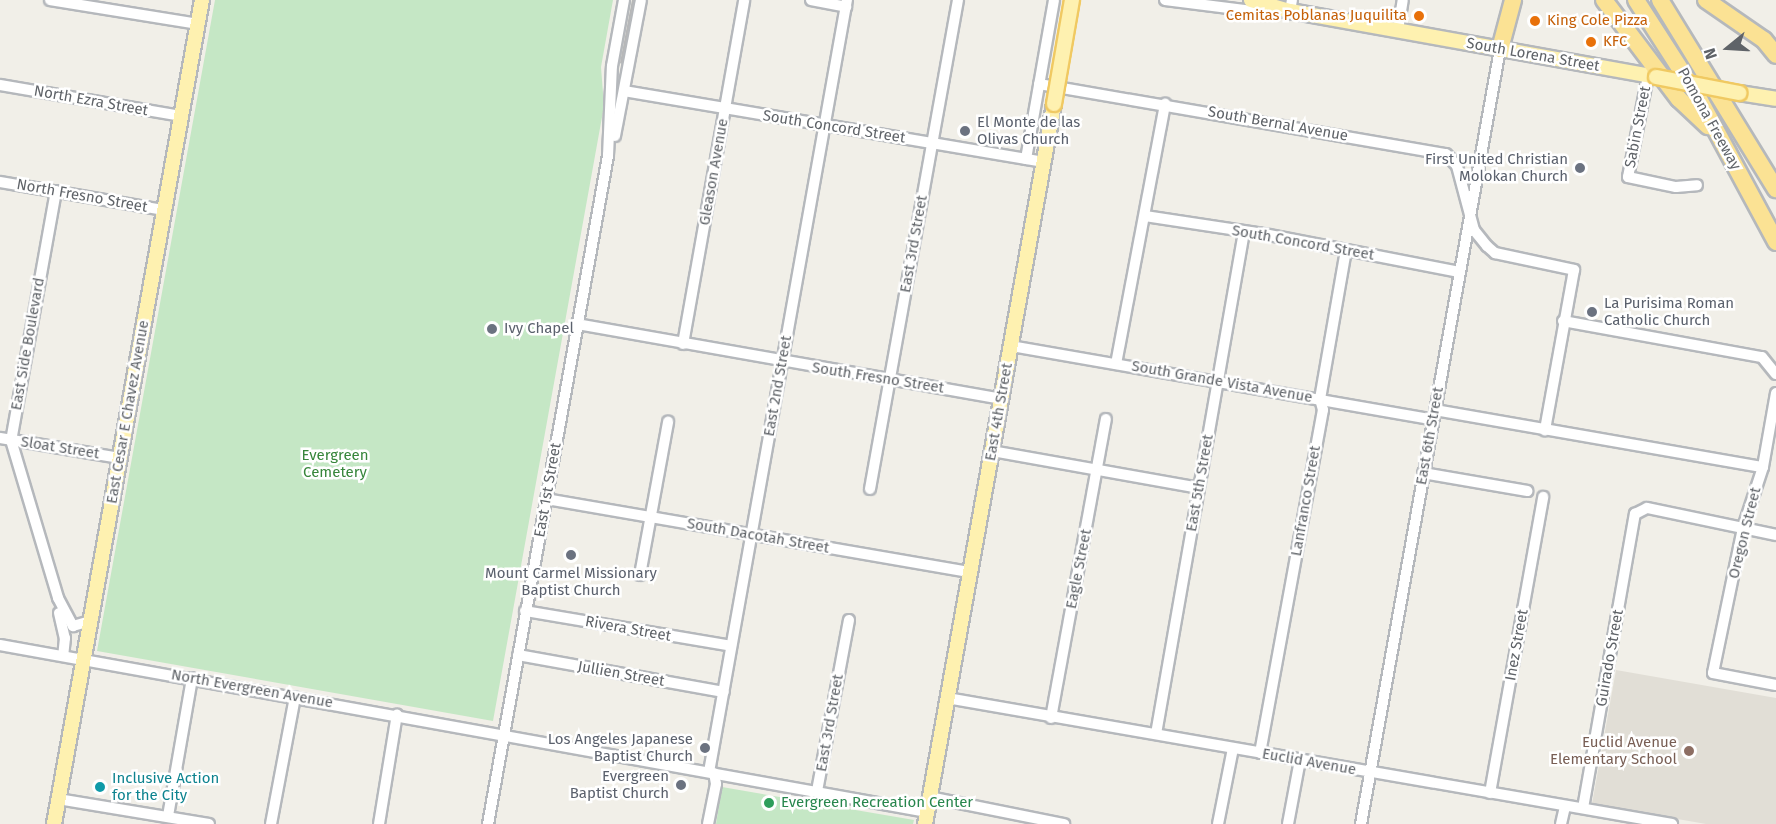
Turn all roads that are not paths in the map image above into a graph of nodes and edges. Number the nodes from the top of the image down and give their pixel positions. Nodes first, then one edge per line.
1 (50, 0) edge
2 (202, 0) edge
3 (624, 0) edge
4 (641, 0) edge
5 (744, 0) edge
6 (811, 0) edge
7 (958, 0) edge
8 (1054, 0) edge
9 (1072, 0) edge
10 (1165, 0) edge
11 (1251, 0) edge
12 (1403, 0) edge
13 (1500, 0) edge
14 (1513, 0) edge
15 (1604, 0) edge
16 (1636, 0) edge
17 (1660, 0) edge
18 (1706, 0) edge
19 (846, 4) edge
20 (1291, 6) edge
21 (198, 24) junction
22 (1398, 30) junction
23 (1500, 49) junction
24 (1776, 55) edge
25 (1652, 77) junction
26 (1039, 84) junction
27 (0, 85) edge
28 (624, 91) junction
29 (1776, 99) edge
30 (1165, 104) junction
31 (725, 109) junction
32 (181, 116) junction
33 (822, 125) junction
34 (1721, 138) junction
35 (932, 143) junction
36 (608, 156) junction
37 (1026, 159) junction
38 (1044, 162) junction
39 (1456, 166) junction
40 (1476, 181) junction
41 (0, 182) edge
42 (1697, 185) dead end
43 (1776, 189) edge
44 (56, 191) junction
45 (164, 210) junction
46 (1145, 216) junction
47 (1470, 219) junction
48 (1244, 232) junction
49 (1776, 242) edge
50 (1346, 250) junction
51 (1459, 272) junction
52 (1563, 321) junction
53 (578, 324) junction
54 (682, 344) junction
55 (1011, 346) junction
56 (783, 363) junction
57 (1116, 364) junction
58 (1775, 372) edge
59 (890, 380) junction
60 (1218, 381) junction
61 (1776, 393) edge
62 (1001, 399) junction
63 (1320, 399) junction
64 (1434, 415) junction
65 (1106, 419) dead end
66 (668, 422) dead end
67 (1545, 430) junction
68 (5, 440) edge
69 (992, 451) junction
70 (119, 458) junction
71 (1763, 467) junction
72 (1097, 471) junction
73 (1423, 473) junction
74 (1199, 488) junction
75 (870, 489) dead end
76 (1527, 491) dead end
77 (1543, 497) dead end
78 (546, 499) junction
79 (652, 517) junction
80 (1743, 528) junction
81 (752, 534) junction
82 (1776, 535) edge
83 (970, 572) junction
84 (640, 575) dead end
85 (58, 598) junction
86 (525, 611) junction
87 (849, 620) dead end
88 (90, 621) junction
89 (0, 645) edge
90 (731, 646) junction
91 (518, 655) junction
92 (63, 656) junction
93 (82, 660) junction
94 (192, 678) junction
95 (1776, 685) edge
96 (724, 692) junction
97 (295, 697) junction
98 (947, 698) junction
99 (397, 714) junction
100 (1051, 718) junction
101 (1156, 734) junction
102 (503, 735) junction
103 (1233, 748) junction
104 (1260, 753) junction
105 (1300, 760) junction
106 (711, 772) junction
107 (1370, 773) junction
108 (817, 791) junction
109 (1490, 793) junction
110 (929, 797) junction
111 (58, 799) junction
112 (1565, 806) junction
113 (1583, 808) junction
114 (168, 816) junction
115 (926, 818) edge
116 (54, 824) edge
117 (209, 824) edge
118 (271, 824) edge
119 (379, 824) edge
120 (488, 824) edge
121 (708, 824) edge
122 (1064, 824) edge
123 (1218, 824) edge
124 (1288, 824) edge
125 (1361, 824) edge
126 (1562, 824) edge
127 (1672, 824) edge

1 - 21 street
2 - 21 main road, East Cesar E Chavez Avenue
3 - 36 street, East 1st Street
4 - 28 street, East 1st Street
5 - 31 street, Gleason Avenue
6 - 19 street
7 - 35 street, East 3rd Street
8 - 26 street
9 - 38 main road, East 4th Street, bridge
10 - 20 street, South Lorena Street
11 - 20 main road, South Lorena Street
12 - 22 street
13 - 23 highway
14 - 23 highway
15 - 34 highway
16 - 34 highway, Pomona Freeway
17 - 43 highway, Pomona Freeway
18 - 24 highway
19 - 33 street, East 2nd Street
20 - 22 main road, South Lorena Street
21 - 32 main road, East Cesar E Chavez Avenue
22 - 23 main road, South Lorena Street
23 - 25 main road, South Lorena Street
23 - 40 street, East 6th Street
25 - 29 main road, South Lorena Street, bridge
25 - 42 street, Sabin Street
26 - 30 street, South Bernal Avenue
26 - 37 street
27 - 32 street, North Ezra Street
28 - 31 street, South Concord Street
28 - 36 street, East 1st Street
30 - 39 street, South Bernal Avenue
30 - 46 street
31 - 33 street, South Concord Street
31 - 54 street, Gleason Avenue
32 - 45 main road, East Cesar E Chavez Avenue
33 - 35 street, South Concord Street
33 - 56 street, East 2nd Street
34 - 49 highway, Pomona Freeway
35 - 37 street, South Concord Street
35 - 59 street, East 3rd Street
36 - 53 street, East 1st Street
37 - 38 street, South Concord Street
38 - 55 main road, East 4th Street
39 - 40 street, South Bernal Avenue
39 - 47 street
40 - 47 street, East 6th Street
41 - 44 street, North Fresno Street
44 - 45 street, North Fresno Street
44 - 68 street, East Side Boulevard
45 - 70 main road, East Cesar E Chavez Avenue
46 - 48 street, South Concord Street
46 - 57 street
47 - 51 street, East 6th Street
47 - 52 street
48 - 50 street, South Concord Street
48 - 60 street, East 5th Street
50 - 51 street, South Concord Street
50 - 63 street, Lanfranco Street
51 - 64 street, East 6th Street
52 - 58 street
52 - 67 street
53 - 54 street, South Fresno Street
53 - 78 street, East 1st Street
54 - 56 street, South Fresno Street
55 - 57 street, South Grande Vista Avenue
55 - 62 main road, East 4th Street
56 - 59 street, South Fresno Street
56 - 81 street, East 2nd Street
57 - 60 street, South Grande Vista Avenue
59 - 62 street, South Fresno Street
59 - 75 street, East 3rd Street
60 - 63 street, South Grande Vista Avenue
60 - 74 street, East 5th Street
61 - 71 street, Oregon Street
62 - 69 main road, East 4th Street
63 - 64 street, South Grande Vista Avenue
63 - 104 street, Lanfranco Street
64 - 67 street, South Grande Vista Avenue
64 - 73 street, East 6th Street
65 - 72 street, Eagle Street
66 - 79 street
67 - 71 street, South Grande Vista Avenue
68 - 70 street, Sloat Street
68 - 85 street, East Side Boulevard
69 - 72 street
69 - 83 main road, East 4th Street
70 - 88 main road, East Cesar E Chavez Avenue
71 - 80 street, Oregon Street
72 - 74 street
72 - 100 street, Eagle Street
73 - 76 street
73 - 107 street, East 6th Street
74 - 101 street, East 5th Street
77 - 109 street, Inez Street
78 - 79 street, South Dacotah Street
78 - 86 street, East 1st Street
79 - 81 street, South Dacotah Street
79 - 84 street
80 - 82 street
80 - 95 street, Oregon Street
80 - 113 street, Guirado Street
81 - 83 street, South Dacotah Street
81 - 90 street, East 2nd Street
83 - 98 main road, East 4th Street
85 - 88 street, East Side Boulevard
85 - 92 street, East Side Boulevard
86 - 90 street, Rivera Street
86 - 91 street, East 1st Street
87 - 108 street, East 3rd Street
88 - 93 main road, East Cesar E Chavez Avenue
89 - 92 street, North Evergreen Avenue
90 - 96 street, East 2nd Street
91 - 96 street, Jullien Street
91 - 102 street, East 1st Street
92 - 93 street, North Evergreen Avenue
93 - 94 street, North Evergreen Avenue
93 - 111 main road, East Cesar E Chavez Avenue
94 - 97 street, North Evergreen Avenue
94 - 114 street
96 - 106 street, East 2nd Street
97 - 99 street, North Evergreen Avenue
97 - 118 street
98 - 100 street, Euclid Avenue
98 - 110 main road, East 4th Street
99 - 102 street, North Evergreen Avenue
99 - 119 street
100 - 101 street, Euclid Avenue
101 - 103 street, Euclid Avenue
102 - 106 street, North Evergreen Avenue
102 - 120 street, East 1st Street
103 - 104 street, Euclid Avenue
103 - 123 street
104 - 105 street, Euclid Avenue
105 - 107 street, Euclid Avenue
105 - 124 street
106 - 108 street, North Evergreen Avenue
106 - 121 street, East 2nd Street
107 - 109 street, Euclid Avenue
107 - 125 street, East 6th Street
108 - 115 street, North Evergreen Avenue
109 - 112 street, Euclid Avenue
110 - 115 main road, East 4th Street
110 - 122 street
111 - 114 street
111 - 116 main road, East Cesar E Chavez Avenue
112 - 113 street, Euclid Avenue
112 - 126 street
113 - 127 street, Euclid Avenue
114 - 117 street

